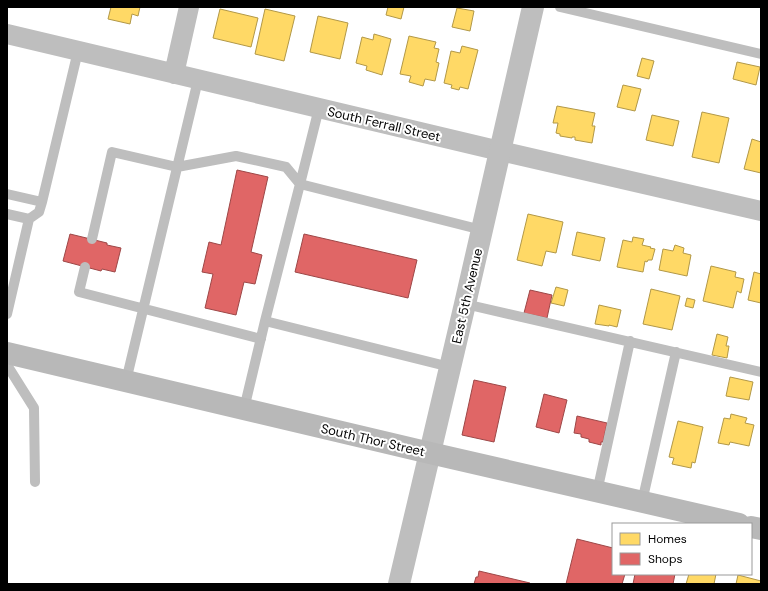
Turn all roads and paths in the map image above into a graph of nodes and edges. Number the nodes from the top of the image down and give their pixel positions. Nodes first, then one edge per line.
1 (189, 7) edge
2 (533, 7) edge
3 (560, 7) edge
4 (7, 34) edge
5 (78, 51) junction
6 (761, 54) edge
7 (174, 74) junction
8 (198, 80) junction
9 (319, 108) junction
10 (500, 151) junction
11 (177, 167) junction
12 (300, 184) junction
13 (7, 194) edge
14 (42, 202) junction
15 (761, 212) edge
16 (7, 214) edge
17 (29, 219) junction
18 (482, 230) junction
19 (92, 239) dead end
20 (85, 267) dead end
21 (465, 304) junction
22 (143, 309) junction
23 (7, 314) edge
24 (265, 321) junction
25 (260, 339) junction
26 (630, 341) junction
27 (7, 352) edge
28 (676, 352) junction
29 (7, 364) edge
30 (450, 367) junction
31 (761, 372) edge
32 (126, 380) junction
33 (244, 409) junction
34 (430, 453) junction
35 (35, 482) dead end
36 (597, 492) junction
37 (642, 502) junction
38 (735, 523) edge
39 (399, 584) edge

1 - 7 street
2 - 10 street, East 5th Avenue
3 - 6 lane
4 - 5 street, South Ferrall Street
5 - 7 street, South Ferrall Street
5 - 14 lane
7 - 8 street, South Ferrall Street
8 - 9 street, South Ferrall Street
8 - 11 lane
9 - 10 street, South Ferrall Street
9 - 12 lane
10 - 15 street, South Ferrall Street
10 - 18 street, East 5th Avenue
11 - 12 lane
11 - 19 lane
11 - 22 lane
12 - 18 lane
12 - 24 lane
13 - 14 lane
14 - 17 lane
16 - 17 lane
17 - 23 lane
18 - 21 street, East 5th Avenue
20 - 22 lane
21 - 26 lane
21 - 30 street, East 5th Avenue
22 - 25 lane
22 - 32 lane
24 - 25 lane
24 - 30 lane
25 - 33 lane
26 - 28 lane
26 - 36 lane
27 - 32 main road, South Thor Street
28 - 31 lane
28 - 37 lane
29 - 35 lane
30 - 34 street, East 5th Avenue
32 - 33 main road, South Thor Street
33 - 34 main road, South Thor Street
34 - 36 main road, South Thor Street
34 - 39 street, East 5th Avenue
36 - 37 main road, South Thor Street
37 - 38 main road, South Thor Street

